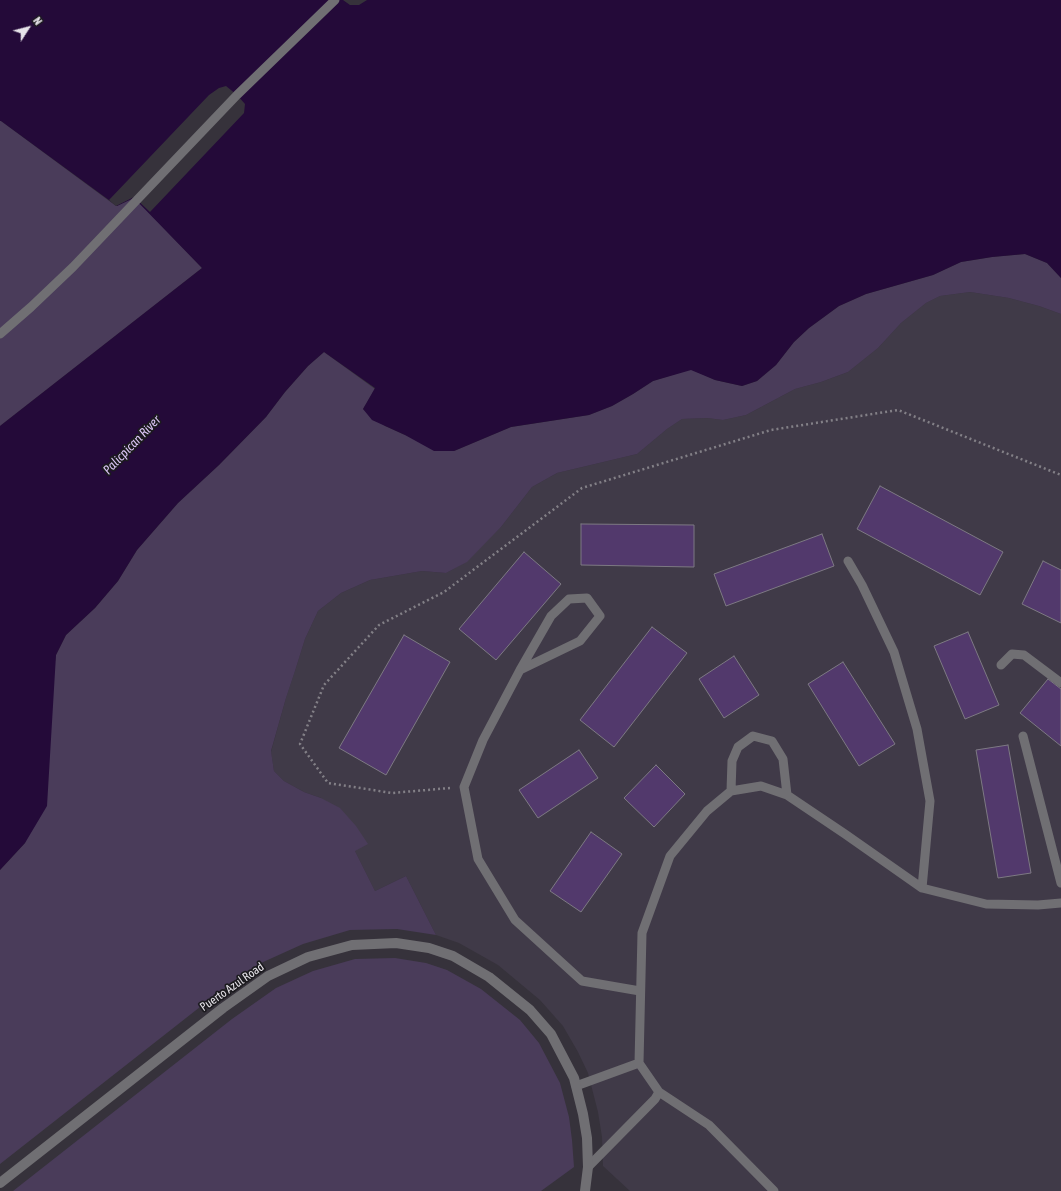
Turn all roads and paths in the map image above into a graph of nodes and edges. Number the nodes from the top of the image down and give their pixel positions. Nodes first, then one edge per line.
1 (335, 0) edge
2 (0, 334) edge
3 (1061, 475) edge
4 (848, 562) dead end
5 (1001, 665) dead end
6 (520, 670) junction
7 (1061, 683) edge
8 (1023, 736) dead end
9 (464, 787) junction
10 (731, 791) junction
11 (786, 795) junction
12 (1061, 883) edge
13 (922, 888) junction
14 (1061, 903) edge
15 (640, 991) junction
16 (639, 1063) junction
17 (576, 1086) junction
18 (659, 1092) junction
19 (588, 1167) junction
20 (0, 1183) edge
21 (585, 1191) edge
22 (774, 1191) edge

1 - 2 lane
3 - 9 path
4 - 13 lane
5 - 7 lane
6 - 6 lane
6 - 9 lane
8 - 12 lane
9 - 15 lane
10 - 11 lane
10 - 11 lane
10 - 15 lane
11 - 13 lane
13 - 14 lane
15 - 16 lane
16 - 17 lane
16 - 18 lane
17 - 19 street, Puerto Azul Road
17 - 20 street, Puerto Azul Road
18 - 19 lane
18 - 22 lane
19 - 21 street, Puerto Azul Road

